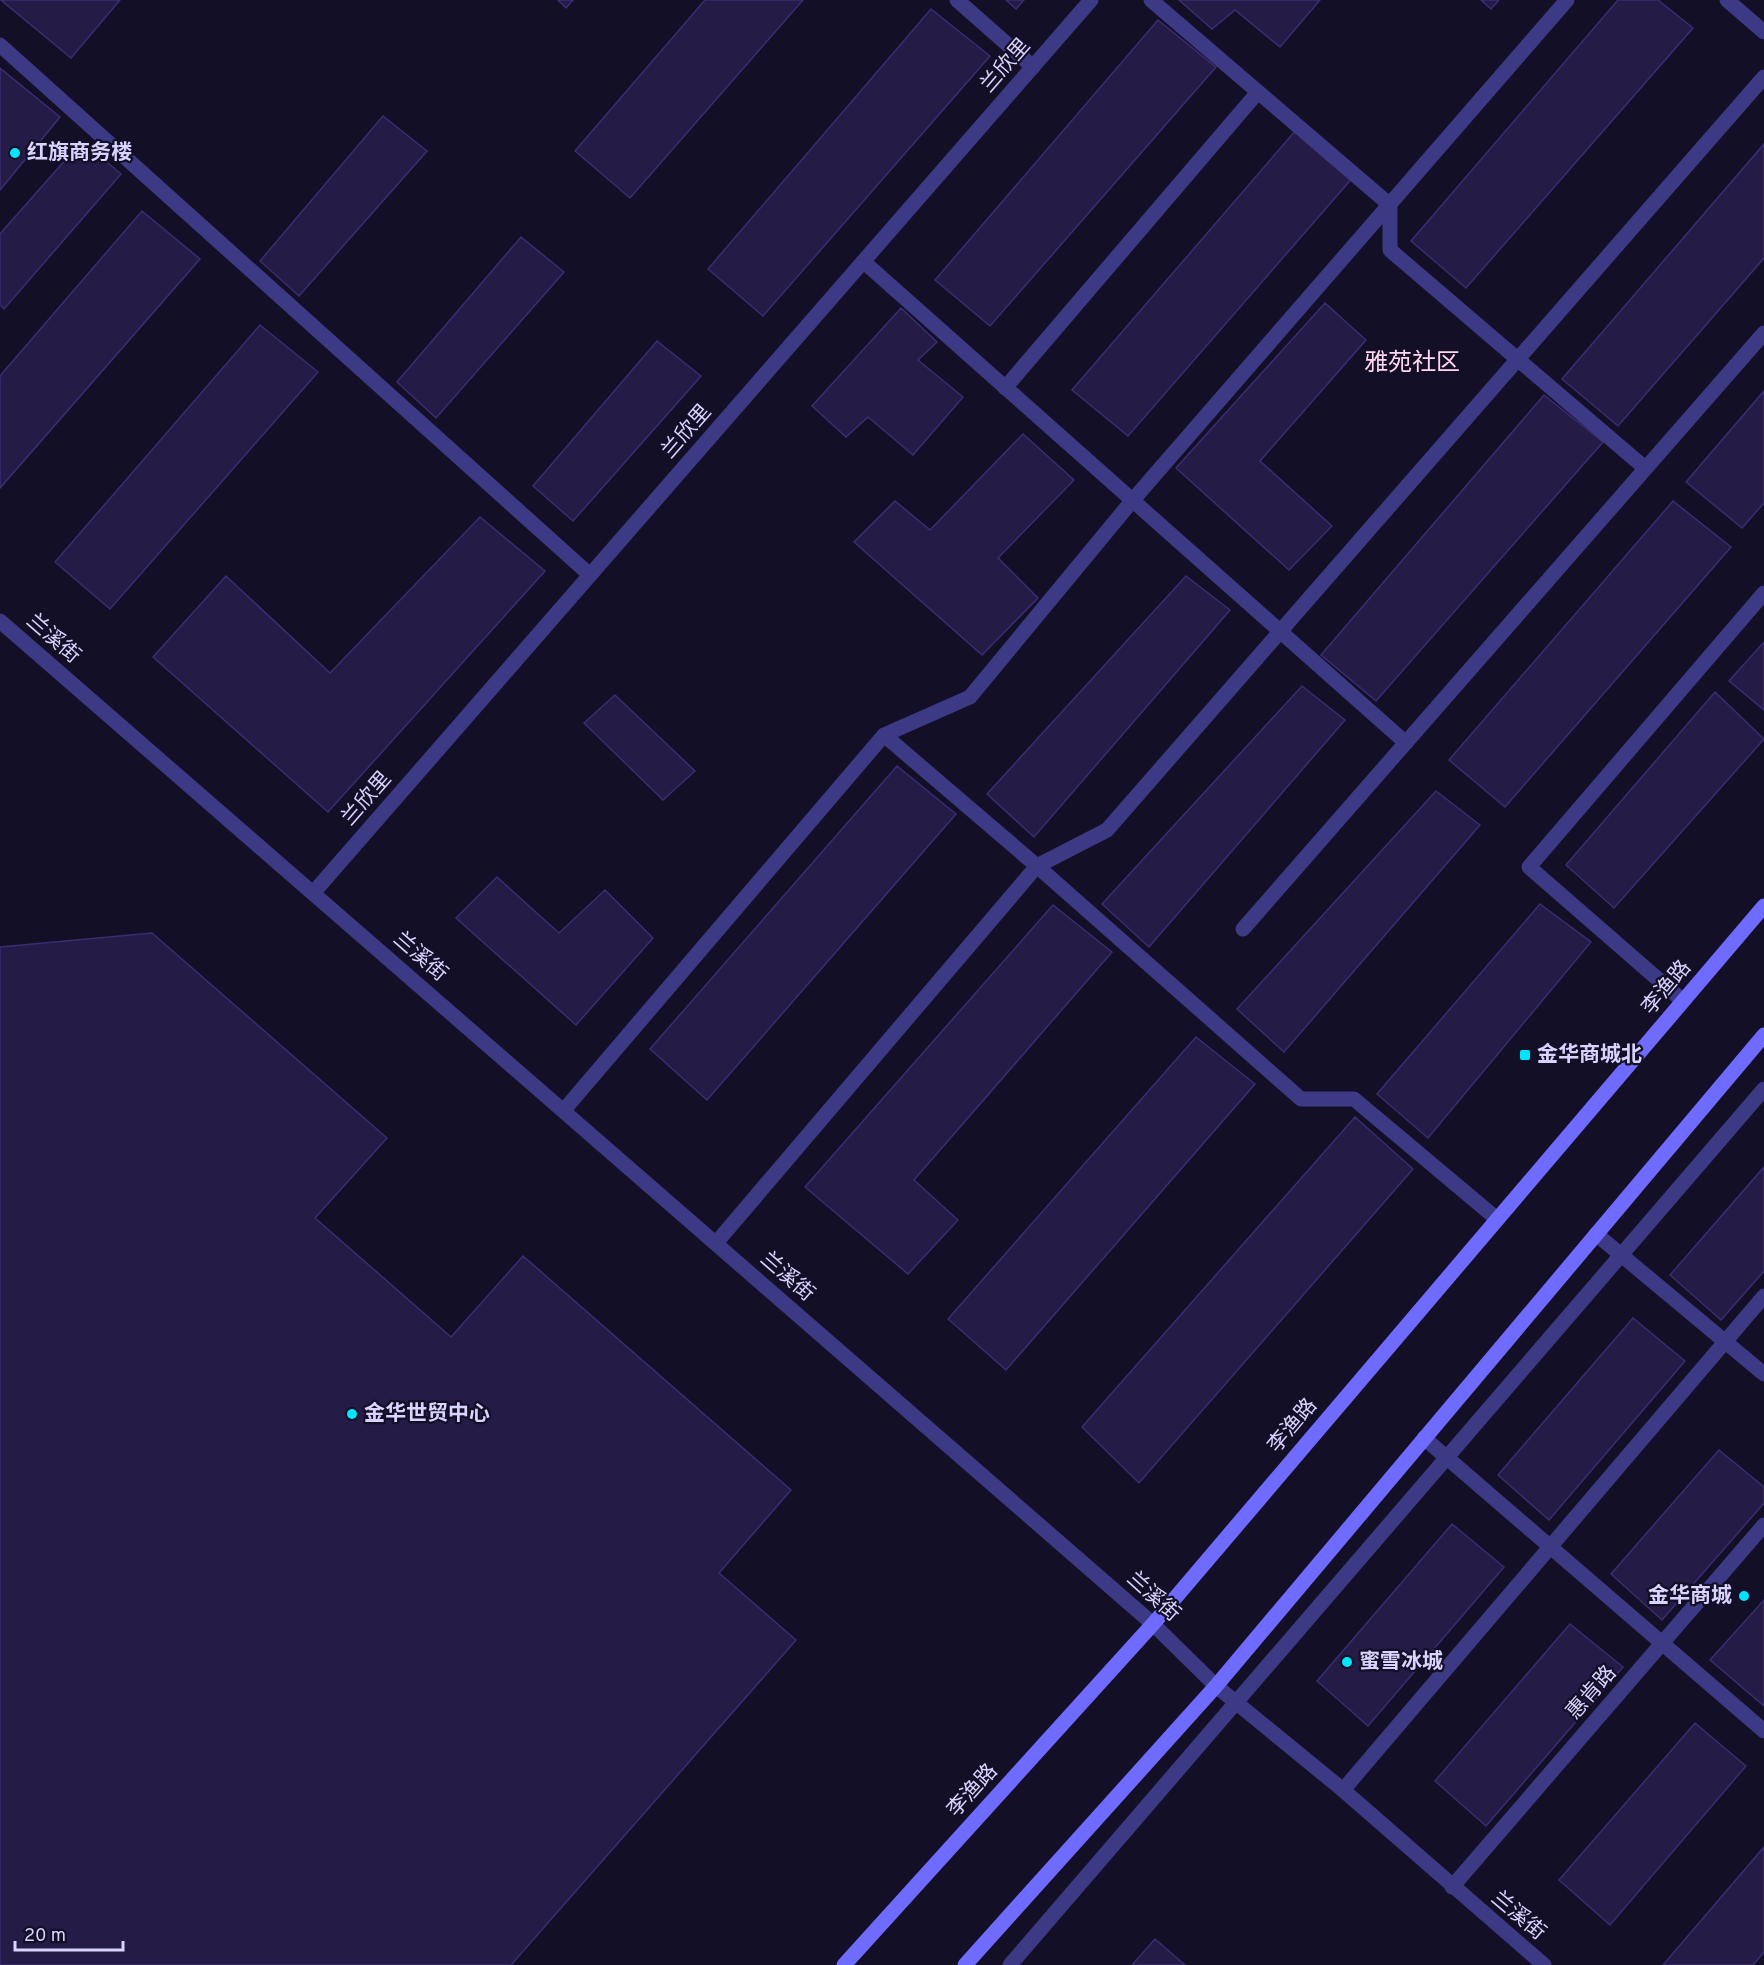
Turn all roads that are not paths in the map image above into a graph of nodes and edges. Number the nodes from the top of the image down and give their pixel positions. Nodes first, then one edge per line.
1 (957, 0) edge
2 (1090, 0) edge
3 (1151, 0) edge
4 (1567, 0) edge
5 (1727, 0) edge
6 (1764, 32) edge
7 (0, 45) edge
8 (1033, 67) junction
9 (1764, 77) edge
10 (1258, 92) junction
11 (1390, 205) junction
12 (864, 262) junction
13 (1764, 333) edge
14 (1518, 360) junction
15 (1005, 388) junction
16 (1645, 468) junction
17 (1132, 501) junction
18 (590, 575) junction
19 (1764, 593) edge
20 (0, 621) edge
21 (1281, 632) junction
22 (884, 735) junction
23 (1406, 743) junction
24 (1037, 866) junction
25 (314, 892) junction
26 (1764, 906) edge
27 (1243, 929) dead end
28 (1683, 1001) junction
29 (1764, 1035) edge
30 (1764, 1089) edge
31 (564, 1110) junction
32 (1497, 1219) junction
33 (1596, 1234) junction
34 (716, 1244) junction
35 (1621, 1255) junction
36 (1764, 1296) edge
37 (1725, 1341) junction
38 (1764, 1374) edge
39 (1424, 1438) junction
40 (1446, 1458) junction
41 (1764, 1525) edge
42 (1550, 1547) junction
43 (1152, 1624) junction
44 (1662, 1644) junction
45 (1215, 1686) junction
46 (1236, 1703) junction
47 (1764, 1731) edge
48 (1343, 1790) junction
49 (1452, 1887) junction
50 (844, 1965) edge
51 (965, 1965) edge
52 (1010, 1965) edge
53 (1544, 1965) edge

1 - 8 street
2 - 8 street, 兰欣里
3 - 10 street
4 - 11 street
5 - 6 street
7 - 18 street
8 - 12 street, 兰欣里
9 - 14 street
10 - 11 street
10 - 15 street
11 - 14 street
11 - 17 street
12 - 15 street
12 - 18 street, 兰欣里
13 - 16 street
14 - 16 street
14 - 21 street
15 - 17 street
16 - 23 street
17 - 21 street
17 - 22 street
18 - 25 street, 兰欣里
19 - 28 street
20 - 25 street, 兰溪街
21 - 23 street
21 - 24 street
22 - 24 street
22 - 31 street
23 - 27 street
24 - 32 street
24 - 34 street
25 - 31 street, 兰溪街
26 - 28 main road, 李渔路
28 - 32 main road, 李渔路
29 - 33 main road
30 - 35 street
31 - 34 street, 兰溪街
32 - 43 main road, 李渔路
33 - 35 street
33 - 39 main road
34 - 43 street, 兰溪街
35 - 37 street
35 - 40 street
36 - 37 street
37 - 38 street
37 - 42 street
39 - 40 street
39 - 45 main road
40 - 42 street
40 - 46 street
41 - 44 street, 惠肯路
42 - 44 street
42 - 48 street
43 - 45 street, 兰溪街
43 - 50 main road, 李渔路
44 - 47 street
44 - 49 street, 惠肯路
45 - 46 street, 兰溪街
45 - 51 main road
46 - 48 street, 兰溪街
46 - 52 street
48 - 49 street, 兰溪街
49 - 53 street, 兰溪街

